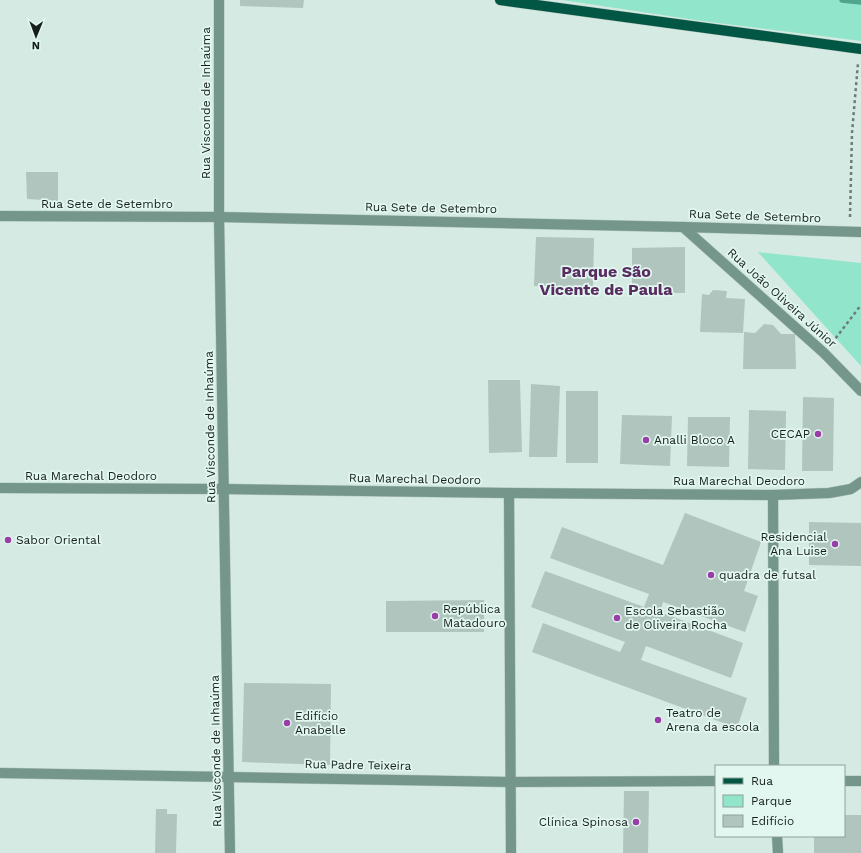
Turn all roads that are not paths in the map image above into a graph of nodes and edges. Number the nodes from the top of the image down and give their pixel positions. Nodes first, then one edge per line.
1 (219, 0) edge
2 (500, 0) edge
3 (860, 48) edge
4 (0, 216) edge
5 (219, 217) junction
6 (683, 227) junction
7 (861, 232) edge
8 (861, 391) edge
9 (861, 482) edge
10 (0, 488) edge
11 (224, 489) junction
12 (509, 493) junction
13 (773, 495) junction
14 (774, 765) edge
15 (0, 773) edge
16 (230, 776) junction
17 (715, 781) edge
18 (845, 781) edge
19 (510, 782) junction
20 (861, 782) edge
21 (778, 837) edge
22 (230, 853) edge
23 (511, 853) edge
24 (778, 853) edge

1 - 5 street, Rua Visconde de Inhaúma
2 - 3 main road
4 - 5 street, Rua Sete de Setembro
5 - 6 street, Rua Sete de Setembro
5 - 11 street, Rua Visconde de Inhaúma
6 - 7 street, Rua Sete de Setembro
6 - 8 street, Rua João Oliveira Júnior
9 - 13 street, Rua Marechal Deodoro
10 - 11 street, Rua Marechal Deodoro
11 - 12 street, Rua Marechal Deodoro
11 - 16 street, Rua Visconde de Inhaúma
12 - 13 street, Rua Marechal Deodoro
12 - 19 street
13 - 14 street
15 - 16 street, Rua Padre Teixeira
16 - 19 street, Rua Padre Teixeira
16 - 22 street, Rua Visconde de Inhaúma
17 - 19 street, Rua Padre Teixeira
18 - 20 street
19 - 23 street
21 - 24 street

